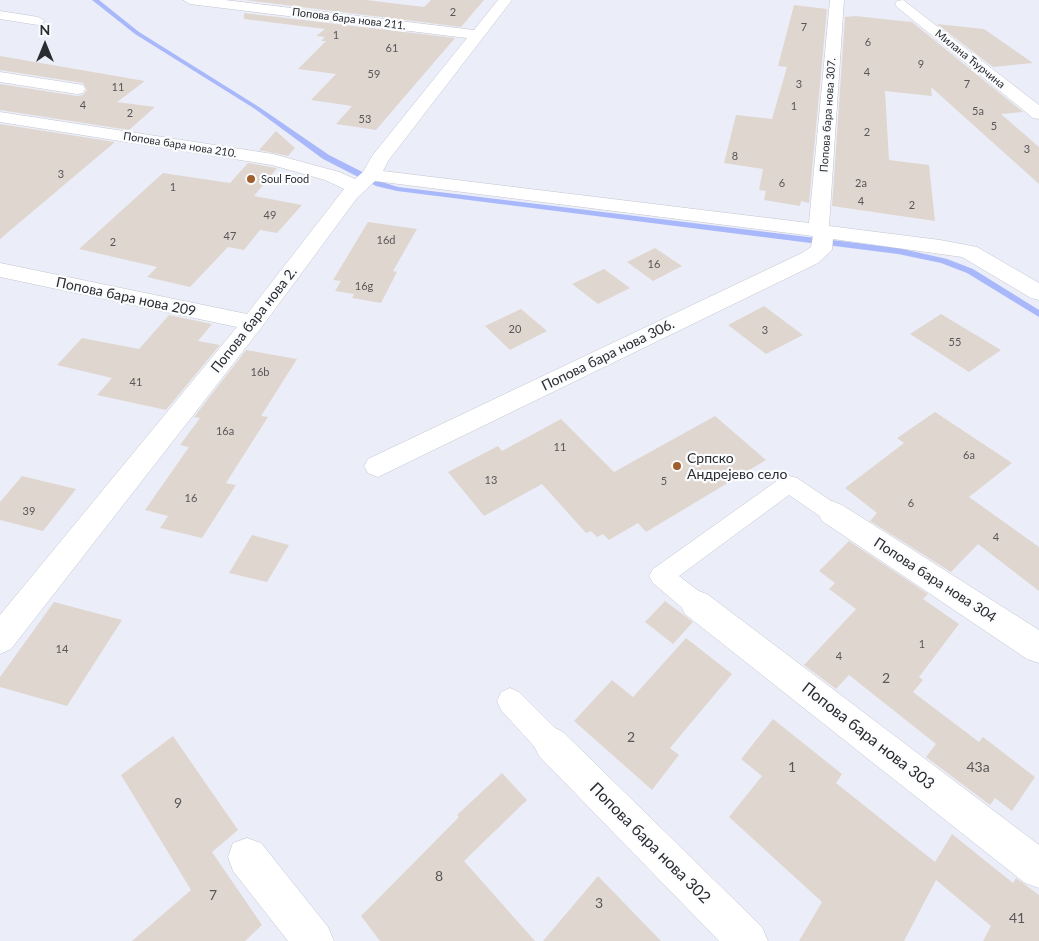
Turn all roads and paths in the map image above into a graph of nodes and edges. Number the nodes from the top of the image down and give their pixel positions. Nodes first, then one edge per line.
1 (190, 0) edge
2 (505, 0) edge
3 (837, 0) edge
4 (902, 4) dead end
5 (0, 15) edge
6 (38, 21) dead end
7 (478, 35) junction
8 (0, 77) edge
9 (77, 89) dead end
10 (1039, 114) edge
11 (0, 116) edge
12 (365, 181) junction
13 (822, 236) junction
14 (0, 270) edge
15 (1039, 292) edge
16 (253, 324) junction
17 (378, 466) dead end
18 (832, 513) joint
19 (696, 604) joint
20 (0, 639) edge
21 (1039, 648) edge
22 (510, 701) dead end
23 (551, 744) joint
24 (247, 857) dead end
25 (1039, 869) edge
26 (314, 941) edge
27 (748, 941) edge

1 - 7 street, Попова бара нова 211.
2 - 7 street, Попова бара нова 2.
3 - 13 street, Попова бара нова 307.
4 - 10 street, Милана Ћурчина
5 - 6 street
7 - 12 street, Попова бара нова 2.
8 - 9 street
11 - 12 street, Попова бара нова 210.
12 - 13 street
12 - 16 street, Попова бара нова 2.
13 - 15 street
13 - 17 street, Попова бара нова 306.
14 - 16 street, Попова бара нова 209
16 - 20 street, Попова бара нова 2.
18 - 19 lane
18 - 21 street, Попова бара нова 304
19 - 25 street, Попова бара нова 303
22 - 23 lane
23 - 27 street, Попова бара нова 302
24 - 26 street

